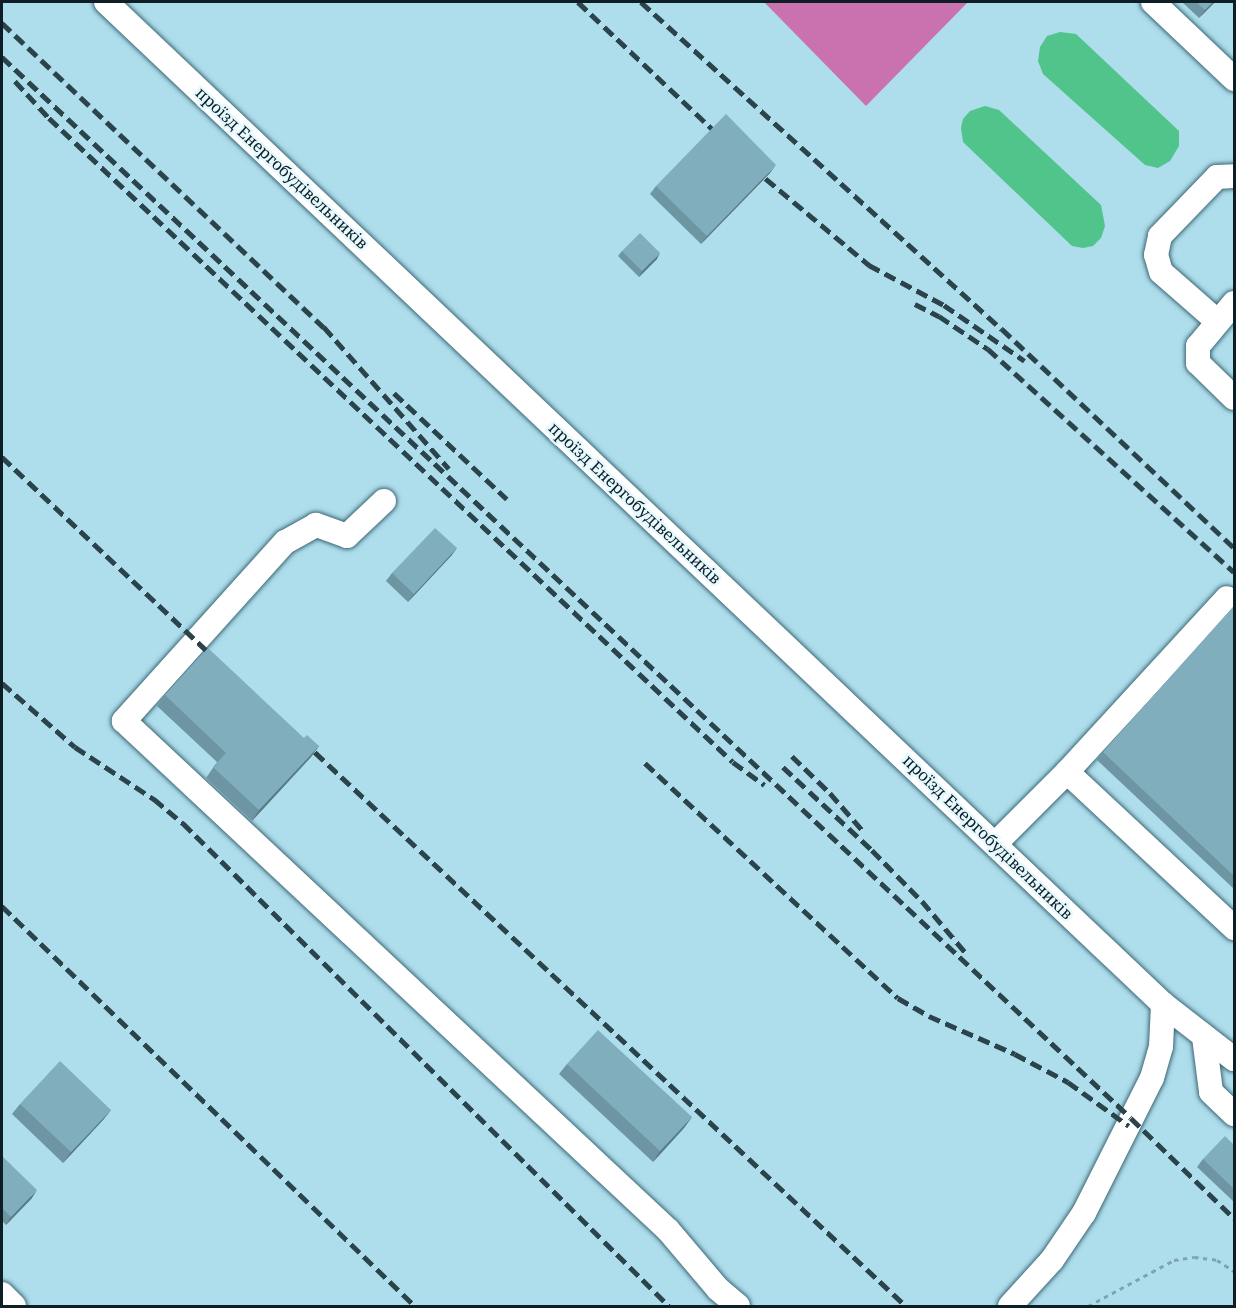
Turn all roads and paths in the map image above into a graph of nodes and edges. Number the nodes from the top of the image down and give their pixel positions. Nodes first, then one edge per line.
1 (106, 2) edge
2 (1153, 2) edge
3 (1234, 79) edge
4 (1234, 176) edge
5 (1234, 303) edge
6 (1217, 321) junction
7 (1234, 398) edge
8 (384, 501) dead end
9 (1227, 598) dead end
10 (1067, 772) junction
11 (995, 843) junction
12 (1234, 928) edge
13 (1163, 1004) junction
14 (1204, 1037) junction
15 (1234, 1059) edge
16 (1234, 1114) edge
17 (1234, 1271) edge
18 (2, 1294) edge
19 (14, 1306) edge
20 (738, 1306) edge
21 (1010, 1306) edge
22 (1088, 1306) edge

1 - 11 street, проїзд Енергобудівельників
2 - 3 street
4 - 6 street
5 - 6 street
6 - 7 street
8 - 20 street
9 - 10 street
10 - 11 street
10 - 12 street
11 - 13 street, проїзд Енергобудівельників
13 - 14 street, проїзд Енергобудівельників
13 - 21 street
14 - 15 street, проїзд Енергобудівельників
14 - 16 street
17 - 22 path
18 - 19 street

